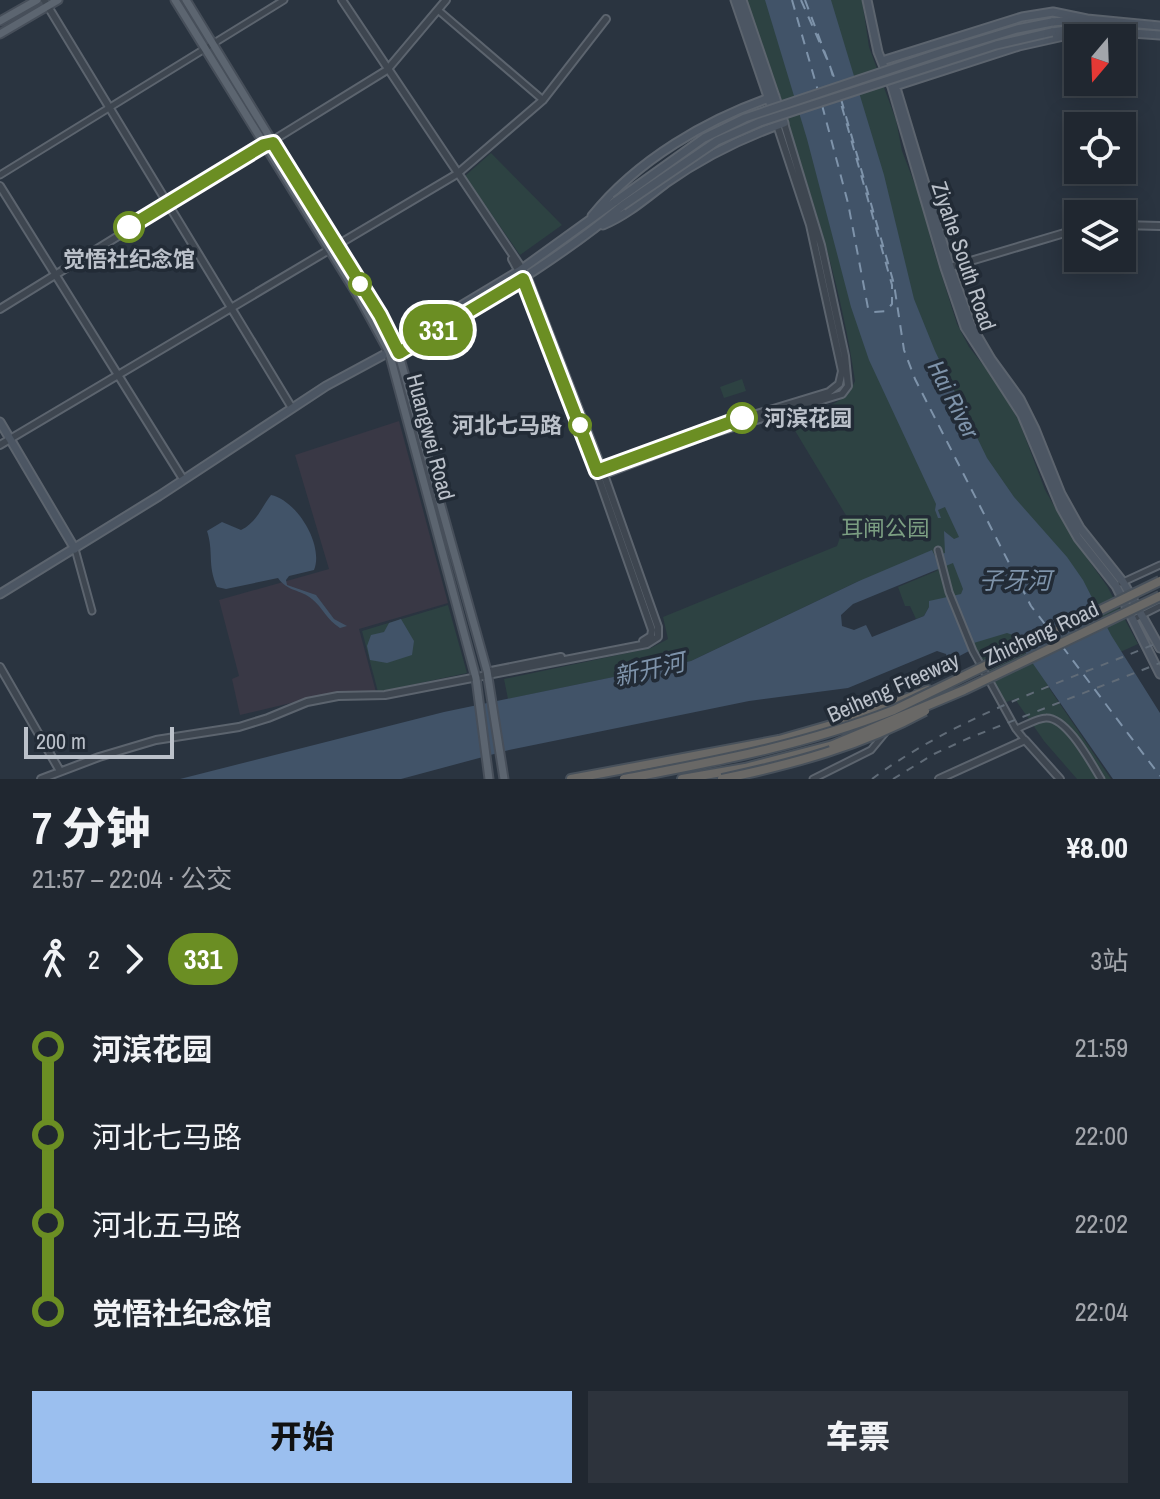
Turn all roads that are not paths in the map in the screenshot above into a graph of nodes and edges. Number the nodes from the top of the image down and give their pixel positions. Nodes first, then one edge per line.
1 (37, 0) edge
2 (58, 0) edge
3 (175, 0) edge
4 (186, 0) edge
5 (284, 0) edge
6 (341, 0) edge
7 (735, 0) edge
8 (742, 0) edge
9 (870, 0) edge
10 (446, 1) edge
11 (46, 3) edge
12 (439, 11) junction
13 (606, 19) dead end
14 (1087, 19) junction
15 (0, 21) edge
16 (1160, 26) edge
17 (1064, 31) edge
18 (1136, 33) edge
19 (0, 34) edge
20 (1160, 35) edge
21 (1064, 36) edge
22 (209, 46) junction
23 (884, 61) junction
24 (387, 70) junction
25 (894, 86) junction
26 (772, 97) junction
27 (543, 100) junction
28 (111, 108) junction
29 (781, 124) junction
30 (272, 141) junction
31 (264, 145) junction
32 (459, 173) junction
33 (0, 175) edge
34 (0, 186) edge
35 (169, 202) junction
36 (619, 204) junction
37 (587, 221) junction
38 (1136, 225) edge
39 (1160, 226) edge
40 (594, 230) junction
41 (1064, 232) edge
42 (332, 247) junction
43 (948, 268) junction
44 (521, 269) junction
45 (54, 275) junction
46 (525, 278) junction
47 (230, 308) junction
48 (0, 309) edge
49 (397, 349) junction
50 (389, 352) junction
51 (118, 374) junction
52 (292, 408) junction
53 (0, 422) edge
54 (10, 438) junction
55 (0, 445) edge
56 (600, 472) junction
57 (183, 479) junction
58 (75, 549) junction
59 (938, 552) dead end
60 (1160, 565) edge
61 (1160, 581) edge
62 (1119, 584) junction
63 (0, 594) edge
64 (1160, 596) edge
65 (1160, 606) edge
66 (92, 611) dead end
67 (1143, 614) junction
68 (1134, 619) junction
69 (1160, 648) edge
70 (0, 667) edge
71 (985, 670) junction
72 (969, 673) junction
73 (488, 674) junction
74 (1160, 674) edge
75 (476, 678) junction
76 (964, 690) junction
77 (1016, 729) junction
78 (1025, 740) junction
79 (833, 745) joint
80 (60, 771) junction
81 (504, 777) edge
82 (489, 778) edge
83 (41, 779) edge
84 (571, 779) edge
85 (624, 779) edge
86 (682, 779) edge
87 (722, 779) edge
88 (813, 779) edge
89 (939, 779) edge
90 (1060, 779) edge
91 (1101, 779) edge

1 - 15 main road
2 - 11 main road
3 - 22 main road, Huangwei Road
4 - 22 main road, Huangwei Road
5 - 22 street
6 - 24 street
7 - 26 main road
8 - 26 main road
9 - 23 main road, Ziyahe South Road
10 - 12 street
11 - 19 main road
11 - 28 street
12 - 24 street
12 - 27 street
13 - 27 street
14 - 16 main road
14 - 23 main road
14 - 36 main road, bridge
17 - 36 main road, bridge
18 - 20 main road
21 - 25 main road
22 - 28 street
22 - 30 main road, Huangwei Road
22 - 31 main road, Huangwei Road
23 - 25 main road, Ziyahe South Road
24 - 30 street
24 - 32 street
25 - 43 main road, Ziyahe South Road
26 - 29 main road
26 - 37 main road
27 - 32 street
28 - 33 street
28 - 35 street
29 - 40 main road
29 - 56 street
29 - 56 street
30 - 31 street
30 - 42 main road, Huangwei Road
31 - 35 street
31 - 42 main road, Huangwei Road
32 - 42 street
32 - 44 street
34 - 45 street
35 - 45 street
35 - 47 street
36 - 37 main road
36 - 40 main road
37 - 44 main road
38 - 39 street
40 - 46 main road
41 - 43 street
42 - 47 street
42 - 49 main road, Huangwei Road
42 - 50 main road, Huangwei Road
43 - 62 main road, Ziyahe South Road
44 - 46 street
44 - 49 main road
45 - 48 street
45 - 51 street
46 - 49 main road
46 - 56 street
47 - 51 street
47 - 52 street
49 - 50 main road
49 - 73 main road, Huangwei Road
50 - 52 main road
50 - 75 main road, Huangwei Road
51 - 54 street
51 - 57 street
52 - 57 main road
53 - 54 main road
54 - 55 street
54 - 58 main road
56 - 73 street
57 - 58 main road
58 - 63 main road
58 - 66 street
59 - 71 street
60 - 62 street
61 - 72 highway, Beiheng Freeway, bridge
62 - 67 main road, Ziyahe South Road
62 - 68 main road, Ziyahe South Road
64 - 76 highway, Zhicheng Road, bridge
65 - 67 street
67 - 68 street
67 - 69 main road, Ziyahe South Road
68 - 74 main road, Ziyahe South Road
70 - 80 street
71 - 77 street
71 - 88 street, Zhicheng Road
72 - 84 highway, bridge
72 - 85 highway, Beiheng Freeway, bridge
73 - 75 street
73 - 81 main road, Huangwei Road
75 - 80 street
75 - 82 main road, Huangwei Road
76 - 79 highway, Zhicheng Road, bridge
76 - 87 highway, bridge
77 - 78 street
77 - 91 street
78 - 89 street
78 - 90 street
79 - 86 highway, Beiheng Freeway, bridge
80 - 83 street

